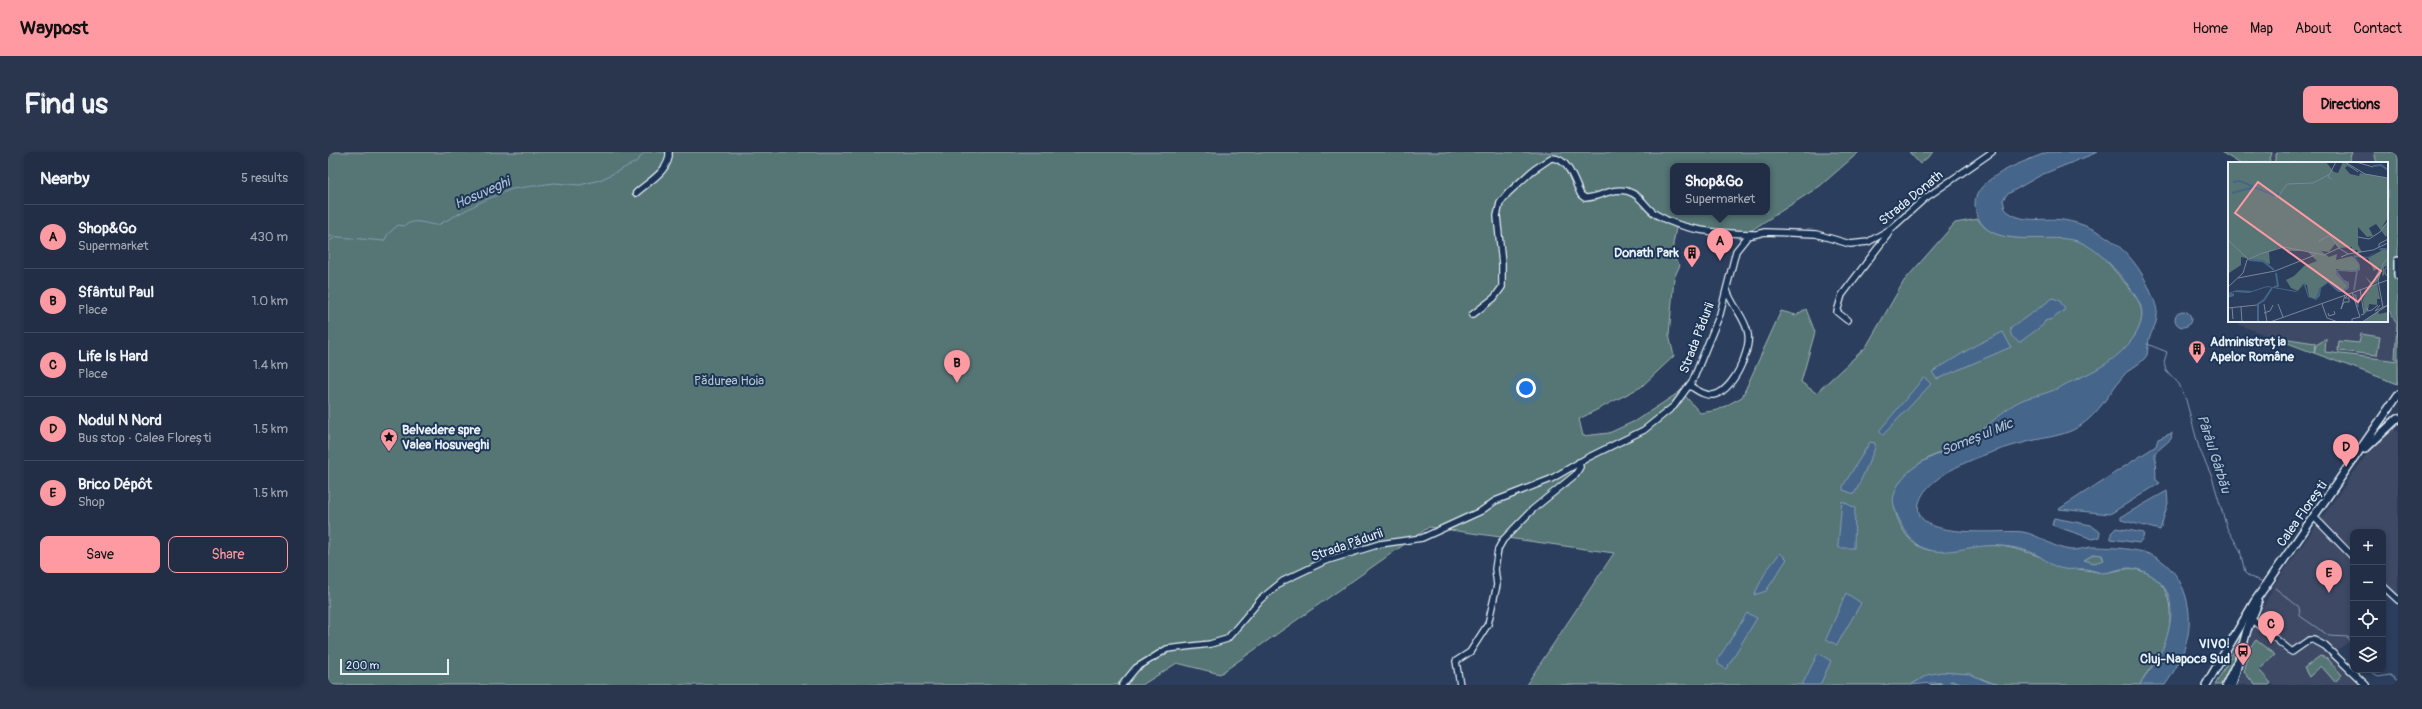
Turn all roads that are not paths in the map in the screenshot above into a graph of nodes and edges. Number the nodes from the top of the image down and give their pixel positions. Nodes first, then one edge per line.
1 (669, 152) edge
2 (1992, 152) edge
3 (636, 193) dead end
4 (1891, 230) junction
5 (1753, 234) junction
6 (2398, 261) edge
7 (2398, 275) edge
8 (1727, 289) junction
9 (1472, 315) dead end
10 (1847, 320) dead end
11 (1690, 386) junction
12 (2398, 395) edge
13 (2398, 418) edge
14 (2355, 458) junction
15 (1579, 462) junction
16 (2314, 518) junction
17 (2350, 554) edge
18 (2268, 584) junction
19 (2386, 589) edge
20 (2398, 600) edge
21 (2251, 619) junction
22 (2241, 656) junction
23 (1122, 685) edge
24 (1460, 685) edge
25 (2206, 685) edge
26 (2226, 685) edge
27 (2232, 685) edge
28 (2366, 685) edge

1 - 3 street
2 - 4 street, Strada Donath
4 - 5 street, Strada Donath
4 - 10 street
5 - 8 street, Strada Pădurii
5 - 9 street
6 - 7 main road
8 - 11 street, Strada Pădurii
8 - 11 street
11 - 15 street, Strada Pădurii
12 - 14 main road, Calea Florești
13 - 14 main road
14 - 16 main road, Calea Florești
15 - 23 street, Strada Pădurii
15 - 24 street
16 - 17 street
16 - 18 main road, Calea Florești
18 - 21 main road
18 - 25 main road
19 - 20 street
21 - 22 main road
21 - 28 street
22 - 26 main road
22 - 27 main road

